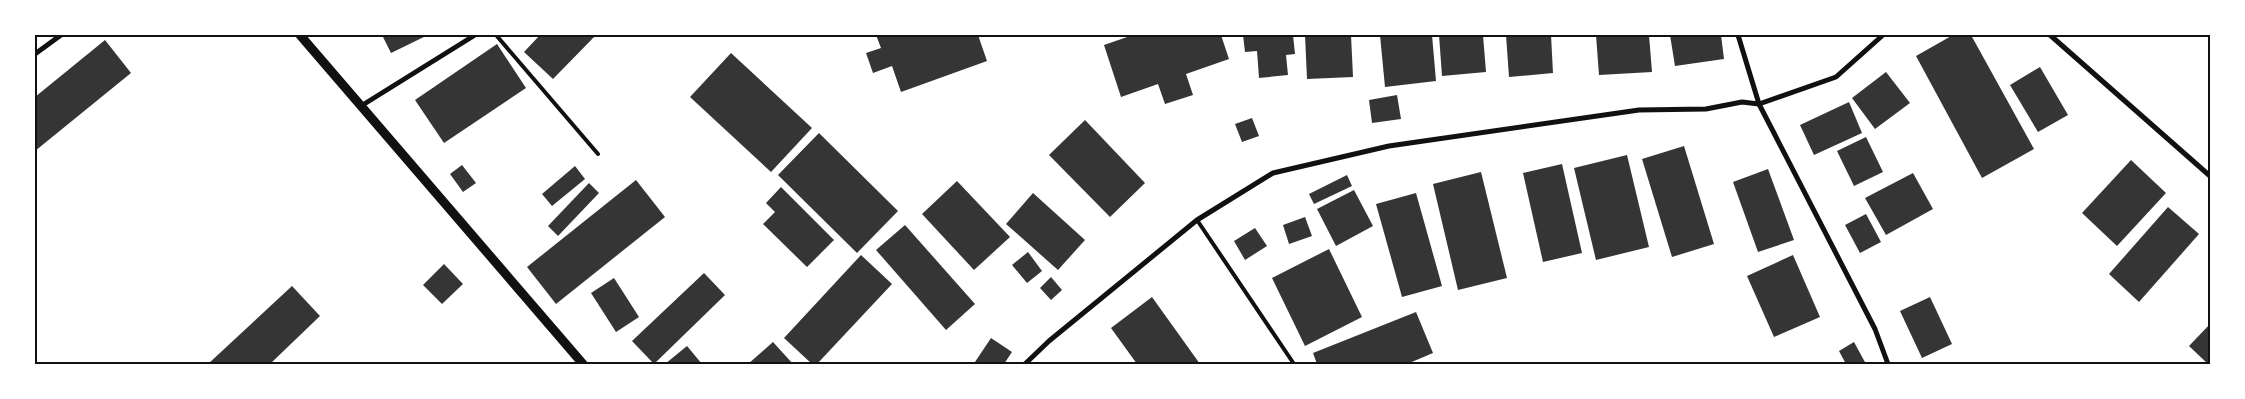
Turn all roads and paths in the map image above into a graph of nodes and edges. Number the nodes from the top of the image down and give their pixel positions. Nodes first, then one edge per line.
1 (61, 35) edge
2 (300, 35) edge
3 (475, 35) edge
4 (496, 35) edge
5 (1738, 35) edge
6 (1883, 35) edge
7 (2050, 35) edge
8 (35, 54) edge
9 (1759, 104) junction
10 (360, 107) junction
11 (598, 154) dead end
12 (2210, 176) edge
13 (1197, 220) junction
14 (583, 364) edge
15 (1025, 364) edge
16 (1294, 364) edge
17 (1888, 364) edge

1 - 8 street
2 - 10 street
3 - 10 street
4 - 11 lane
5 - 9 street
6 - 9 street
7 - 12 street
9 - 13 street
9 - 17 street
10 - 14 street
13 - 15 street
13 - 16 lane

